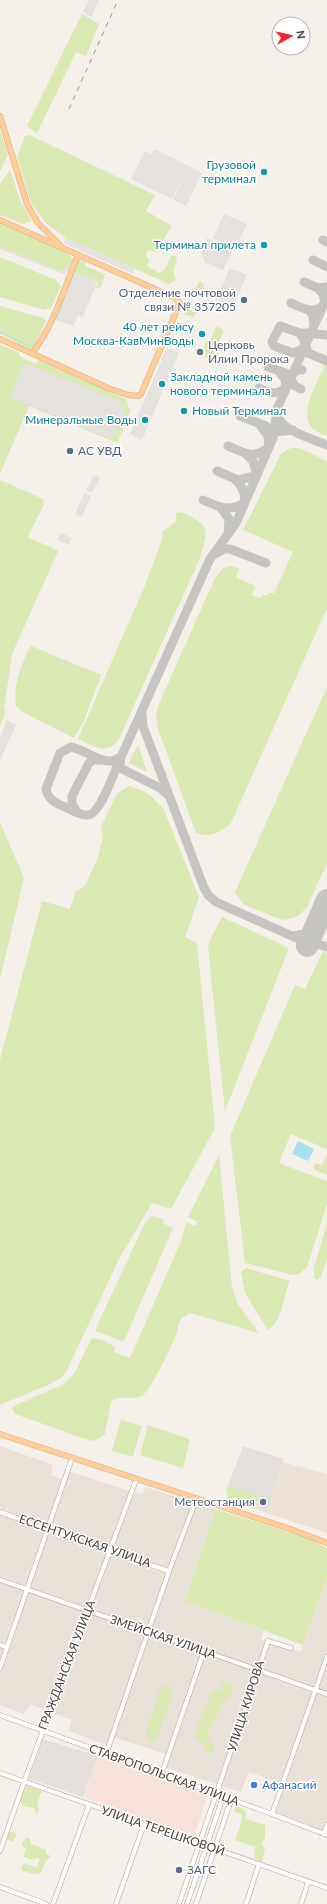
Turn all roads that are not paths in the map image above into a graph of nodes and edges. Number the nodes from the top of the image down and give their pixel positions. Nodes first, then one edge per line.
1 (0, 116) edge
2 (0, 220) edge
3 (64, 249) junction
4 (78, 256) junction
5 (2, 340) edge
6 (32, 353) junction
7 (0, 1434) edge
8 (72, 1458) junction
9 (136, 1480) junction
10 (196, 1500) junction
11 (0, 1512) edge
12 (49, 1528) junction
13 (327, 1543) edge
14 (110, 1552) junction
15 (169, 1571) junction
16 (0, 1580) edge
17 (27, 1589) junction
18 (88, 1611) junction
19 (149, 1632) junction
20 (0, 1645) edge
21 (6, 1647) junction
22 (291, 1648) dead end
23 (204, 1651) junction
24 (327, 1657) edge
25 (0, 1668) edge
26 (258, 1670) junction
27 (316, 1690) junction
28 (327, 1694) edge
29 (0, 1715) edge
30 (43, 1731) junction
31 (106, 1754) junction
32 (0, 1773) edge
33 (162, 1773) junction
34 (24, 1782) junction
35 (217, 1794) junction
36 (223, 1797) junction
37 (231, 1800) junction
38 (89, 1805) junction
39 (272, 1814) junction
40 (144, 1824) junction
41 (327, 1825) edge
42 (325, 1835) edge
43 (200, 1844) junction
44 (207, 1846) junction
45 (215, 1849) junction
46 (0, 1852) edge
47 (260, 1864) junction
48 (308, 1882) junction
49 (0, 1886) edge
50 (327, 1888) edge
51 (46, 1904) edge
52 (53, 1904) edge
53 (116, 1904) edge
54 (179, 1904) edge
55 (187, 1904) edge
56 (196, 1904) edge
57 (246, 1904) edge
58 (301, 1904) edge

1 - 3 main road
2 - 3 main road
3 - 4 main road
4 - 6 main road
4 - 6 main road
5 - 6 main road
7 - 8 main road
8 - 9 main road
8 - 12 street
9 - 10 main road
9 - 14 street, ГРАЖДАНСКАЯ УЛИЦА
10 - 13 main road
10 - 15 street
11 - 12 street, ЕССЕНТУКСКАЯ УЛИЦА
12 - 14 street, ЕССЕНТУКСКАЯ УЛИЦА
12 - 17 street
14 - 15 street, ЕССЕНТУКСКАЯ УЛИЦА
14 - 18 street, ГРАЖДАНСКАЯ УЛИЦА
15 - 19 street
16 - 17 street, ЗМЕЙСКАЯ УЛИЦА
17 - 18 street, ЗМЕЙСКАЯ УЛИЦА
17 - 21 street
18 - 19 street, ЗМЕЙСКАЯ УЛИЦА
18 - 30 street, ГРАЖДАНСКАЯ УЛИЦА
19 - 23 street, ЗМЕЙСКАЯ УЛИЦА
19 - 31 street
20 - 21 street
21 - 25 street
22 - 26 street, УЛИЦА КИРОВА
23 - 26 street, ЗМЕЙСКАЯ УЛИЦА
23 - 33 street
24 - 27 street
26 - 27 street, ЗМЕЙСКАЯ УЛИЦА
26 - 35 street, УЛИЦА КИРОВА
27 - 28 street, ЗМЕЙСКАЯ УЛИЦА
27 - 39 street
29 - 30 street, СТАВРОПОЛЬСКАЯ УЛИЦА
30 - 31 street, СТАВРОПОЛЬСКАЯ УЛИЦА
30 - 34 street, ГРАЖДАНСКАЯ УЛИЦА
31 - 33 street, СТАВРОПОЛЬСКАЯ УЛИЦА
32 - 34 street, УЛИЦА ТЕРЕШКОВОЙ
33 - 35 street, СТАВРОПОЛЬСКАЯ УЛИЦА
34 - 38 street, УЛИЦА ТЕРЕШКОВОЙ
34 - 46 street, ГРАЖДАНСКАЯ УЛИЦА
35 - 36 street, СТАВРОПОЛЬСКАЯ УЛИЦА
35 - 43 street, УЛИЦА КИРОВА
36 - 37 street, СТАВРОПОЛЬСКАЯ УЛИЦА
36 - 44 street
37 - 39 street, СТАВРОПОЛЬСКАЯ УЛИЦА
37 - 45 street
38 - 40 street, УЛИЦА ТЕРЕШКОВОЙ
38 - 52 street
39 - 42 street, СТАВРОПОЛЬСКАЯ УЛИЦА
40 - 43 street, УЛИЦА ТЕРЕШКОВОЙ
40 - 53 street
41 - 42 street
43 - 44 street, УЛИЦА ТЕРЕШКОВОЙ
43 - 54 street, УЛИЦА КИРОВА
44 - 45 street, УЛИЦА ТЕРЕШКОВОЙ
44 - 55 street
45 - 47 street, УЛИЦА ТЕРЕШКОВОЙ
45 - 56 street
47 - 48 street, УЛИЦА ТЕРЕШКОВОЙ
47 - 57 street
48 - 50 street, УЛИЦА ТЕРЕШКОВОЙ
48 - 58 street
49 - 51 street

